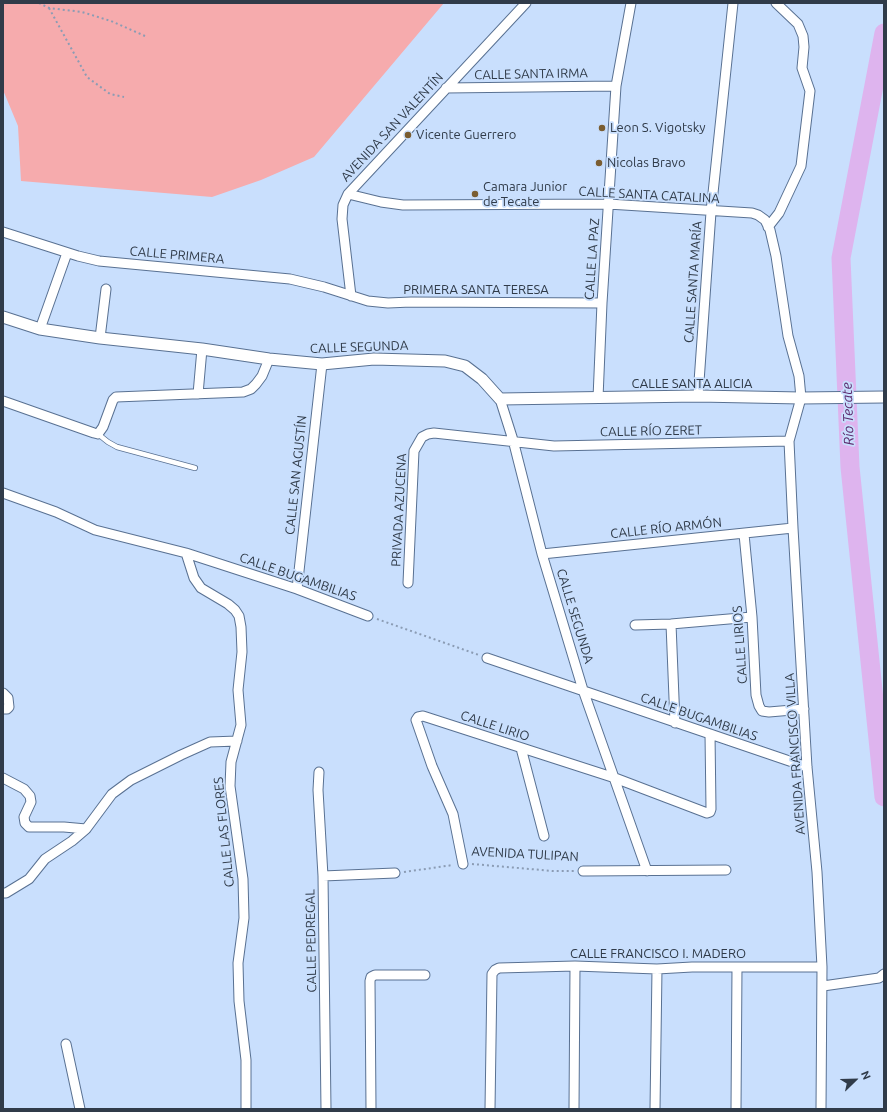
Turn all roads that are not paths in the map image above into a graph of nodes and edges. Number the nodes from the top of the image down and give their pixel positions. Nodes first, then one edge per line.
1 (526, 3) edge
2 (631, 3) edge
3 (733, 3) edge
4 (776, 3) edge
5 (616, 86) junction
6 (446, 88) junction
7 (348, 194) junction
8 (608, 204) junction
9 (711, 212) junction
10 (768, 227) junction
11 (3, 232) edge
12 (67, 253) junction
13 (106, 289) dead end
14 (351, 296) junction
15 (602, 303) junction
16 (3, 317) edge
17 (40, 329) junction
18 (100, 338) junction
19 (202, 349) junction
20 (269, 359) junction
21 (322, 364) junction
22 (198, 394) junction
23 (698, 396) junction
24 (884, 397) edge
25 (598, 398) junction
26 (801, 398) junction
27 (500, 399) junction
28 (3, 402) edge
29 (98, 434) junction
30 (513, 440) junction
31 (790, 441) junction
32 (195, 468) dead end
33 (3, 493) edge
34 (793, 528) junction
35 (744, 534) junction
36 (186, 553) junction
37 (542, 554) junction
38 (408, 583) dead end
39 (297, 589) junction
40 (368, 616) road end
41 (752, 617) junction
42 (671, 624) junction
43 (635, 625) dead end
44 (487, 658) road end
45 (583, 690) junction
46 (3, 693) edge
47 (3, 709) edge
48 (804, 709) junction
49 (675, 723) junction
50 (710, 734) junction
51 (237, 741) junction
52 (521, 748) junction
53 (807, 767) junction
54 (319, 772) dead end
55 (3, 778) edge
56 (615, 778) junction
57 (86, 829) junction
58 (544, 836) dead end
59 (463, 864) road end
60 (726, 870) dead end
61 (583, 871) road end
62 (647, 871) junction
63 (395, 873) road end
64 (323, 876) junction
65 (3, 893) edge
66 (575, 966) junction
67 (737, 967) junction
68 (822, 967) junction
69 (657, 968) junction
70 (884, 974) edge
71 (425, 975) dead end
72 (823, 986) junction
73 (66, 1044) dead end
74 (80, 1109) edge
75 (246, 1109) edge
76 (326, 1109) edge
77 (371, 1109) edge
78 (490, 1109) edge
79 (574, 1109) edge
80 (655, 1109) edge
81 (736, 1109) edge
82 (821, 1109) edge

1 - 6 street, AVENIDA SAN VALENTÍN
2 - 5 street, CALLE LA PAZ
3 - 9 street, CALLE SANTA MARÍA
4 - 10 street
5 - 6 street, CALLE SANTA IRMA
5 - 8 street, CALLE LA PAZ
6 - 7 street, AVENIDA SAN VALENTÍN
7 - 8 street, CALLE SANTA CATALINA
7 - 14 street, AVENIDA SAN VALENTÍN
8 - 9 street, CALLE SANTA CATALINA
8 - 15 street, CALLE LA PAZ
9 - 10 street, CALLE SANTA CATALINA
9 - 23 street, CALLE SANTA MARÍA
10 - 26 street
11 - 12 street, CALLE PRIMERA
12 - 14 street, CALLE PRIMERA
12 - 17 street
13 - 18 street
14 - 15 street, PRIMERA SANTA TERESA
15 - 25 street, CALLE LA PAZ
16 - 17 street, CALLE SEGUNDA
17 - 18 street, CALLE SEGUNDA
18 - 19 street, CALLE SEGUNDA
19 - 20 street, CALLE SEGUNDA
19 - 22 street
20 - 21 street, CALLE SEGUNDA
20 - 22 street
21 - 27 street, CALLE SEGUNDA
21 - 39 street, CALLE SAN AGUSTÍN
22 - 29 street
23 - 25 street, CALLE SANTA ALICIA
23 - 26 street, CALLE SANTA ALICIA
24 - 26 street, CALLE SANTA ALICIA
25 - 27 street, CALLE SANTA ALICIA
26 - 31 street, AVENIDA FRANCISCO VILLA
27 - 30 street, CALLE SEGUNDA
28 - 29 street
29 - 32 lane
30 - 31 street, CALLE RÍO ZERET
30 - 37 street, CALLE SEGUNDA
30 - 38 street, PRIVADA AZUCENA
31 - 34 street, AVENIDA FRANCISCO VILLA
33 - 36 street, CALLE BUGAMBILIAS
34 - 35 street, CALLE RÍO ARMÓN
34 - 48 street, AVENIDA FRANCISCO VILLA
35 - 37 street, CALLE RÍO ARMÓN
35 - 41 street, CALLE LIRIOS
36 - 39 street, CALLE BUGAMBILIAS
36 - 51 street, CALLE LAS FLORES
37 - 45 street, CALLE SEGUNDA
39 - 40 street, CALLE BUGAMBILIAS
41 - 42 street
41 - 48 street, CALLE LIRIOS
42 - 43 street
42 - 49 street
44 - 45 street, CALLE BUGAMBILIAS
45 - 49 street, CALLE BUGAMBILIAS
45 - 56 street
46 - 47 street
48 - 53 street, AVENIDA FRANCISCO VILLA
49 - 50 street, CALLE BUGAMBILIAS
50 - 53 street, CALLE BUGAMBILIAS
50 - 56 street, CALLE LIRIO
51 - 57 street
51 - 75 street, CALLE LAS FLORES
52 - 56 street, CALLE LIRIO
52 - 58 street
52 - 59 street, CALLE LIRIO
53 - 68 street, AVENIDA FRANCISCO VILLA
54 - 64 street, CALLE PEDREGAL
55 - 57 street
56 - 62 street
57 - 65 street
60 - 62 street, AVENIDA TULIPAN
61 - 62 street, AVENIDA TULIPAN
63 - 64 street
64 - 76 street, CALLE PEDREGAL
66 - 69 street, CALLE FRANCISCO I. MADERO
66 - 78 street, CALLE FRANCISCO I. MADERO
66 - 79 street
67 - 68 street, CALLE FRANCISCO I. MADERO
67 - 69 street, CALLE FRANCISCO I. MADERO
67 - 81 street
68 - 72 street, AVENIDA FRANCISCO VILLA
69 - 80 street
70 - 72 street
71 - 77 street
72 - 82 street, AVENIDA FRANCISCO VILLA
73 - 74 street

